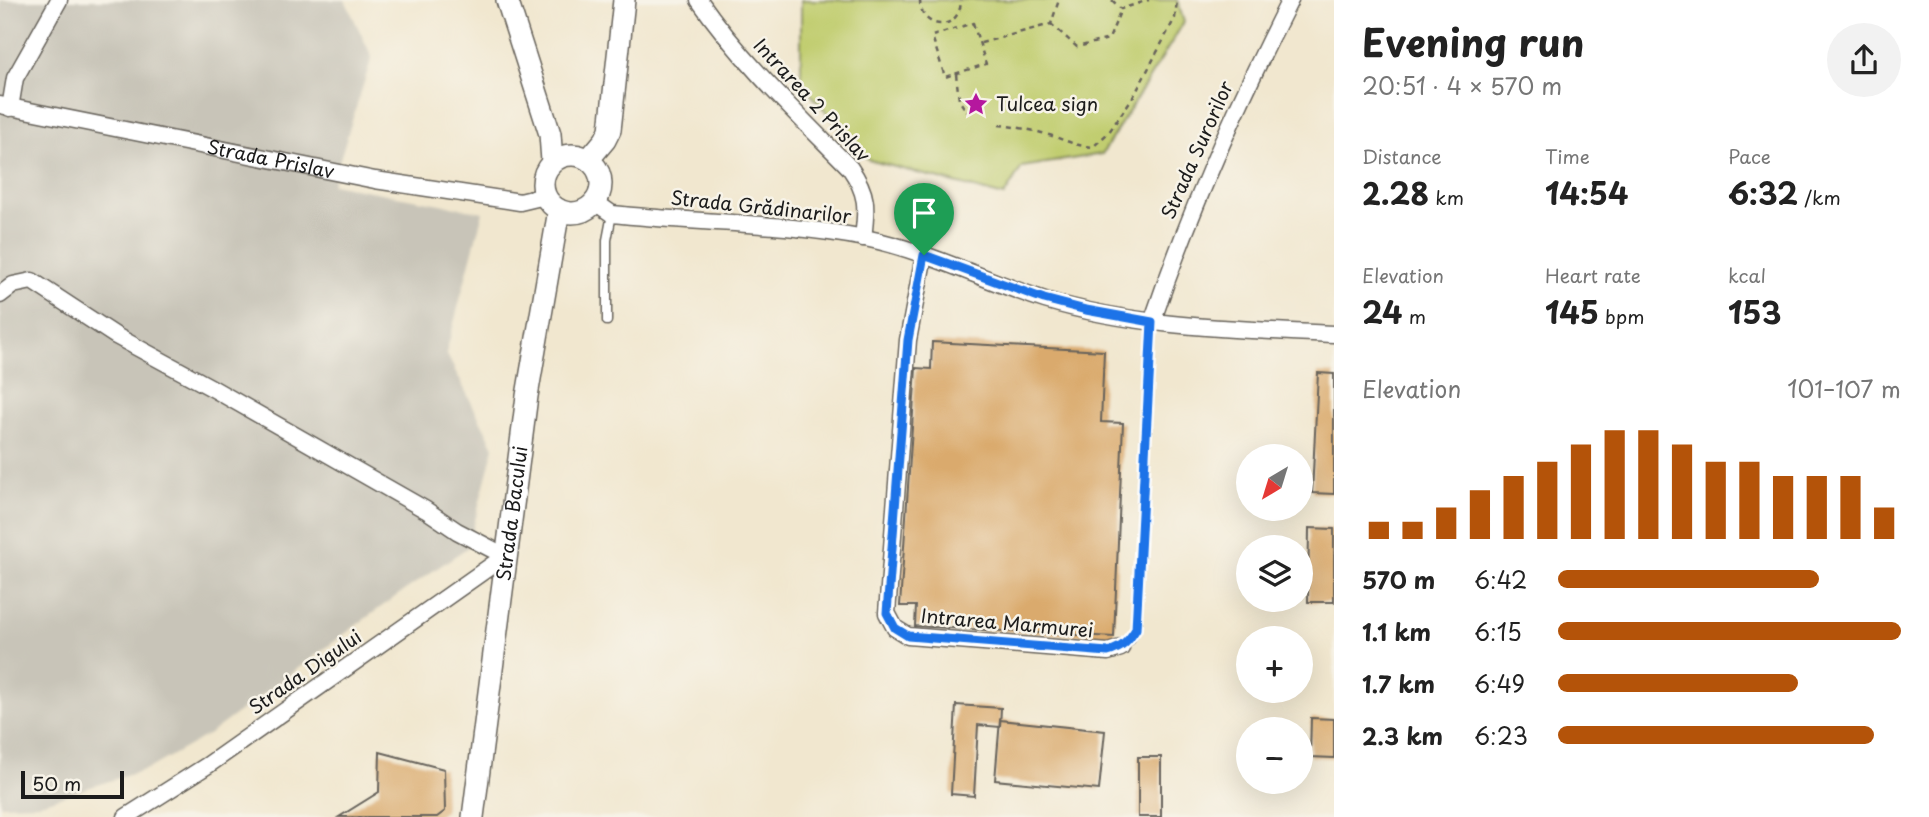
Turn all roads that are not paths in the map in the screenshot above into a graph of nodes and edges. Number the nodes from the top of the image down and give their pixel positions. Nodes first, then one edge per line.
1 (59, 0) edge
2 (507, 0) edge
3 (624, 0) edge
4 (699, 0) edge
5 (1290, 0) edge
6 (5, 107) edge
7 (589, 159) junction
8 (552, 161) junction
9 (552, 203) junction
10 (603, 208) junction
11 (863, 238) junction
12 (924, 255) junction
13 (0, 295) edge
14 (607, 321) dead end
15 (1152, 322) junction
16 (1334, 334) edge
17 (505, 556) junction
18 (1121, 648) joint
19 (126, 817) edge
20 (473, 817) edge

1 - 6 street
2 - 8 street
3 - 7 street
4 - 11 street, Intrarea 2 Prislav
5 - 15 street, Strada Surorilor
6 - 9 street, Strada Prislav
7 - 8 street
7 - 10 street
8 - 9 street
9 - 10 street
9 - 17 street, Strada Bacului
10 - 11 street, Strada Grădinarilor
10 - 14 lane
11 - 12 street, Strada Grădinarilor
12 - 15 street, Strada Grădinarilor
12 - 18 street, Intrarea Marmurei
13 - 17 street
15 - 16 street, Strada Grădinarilor
15 - 18 lane, Intrarea Marmurei
17 - 19 street, Strada Digului
17 - 20 street, Strada Bacului

